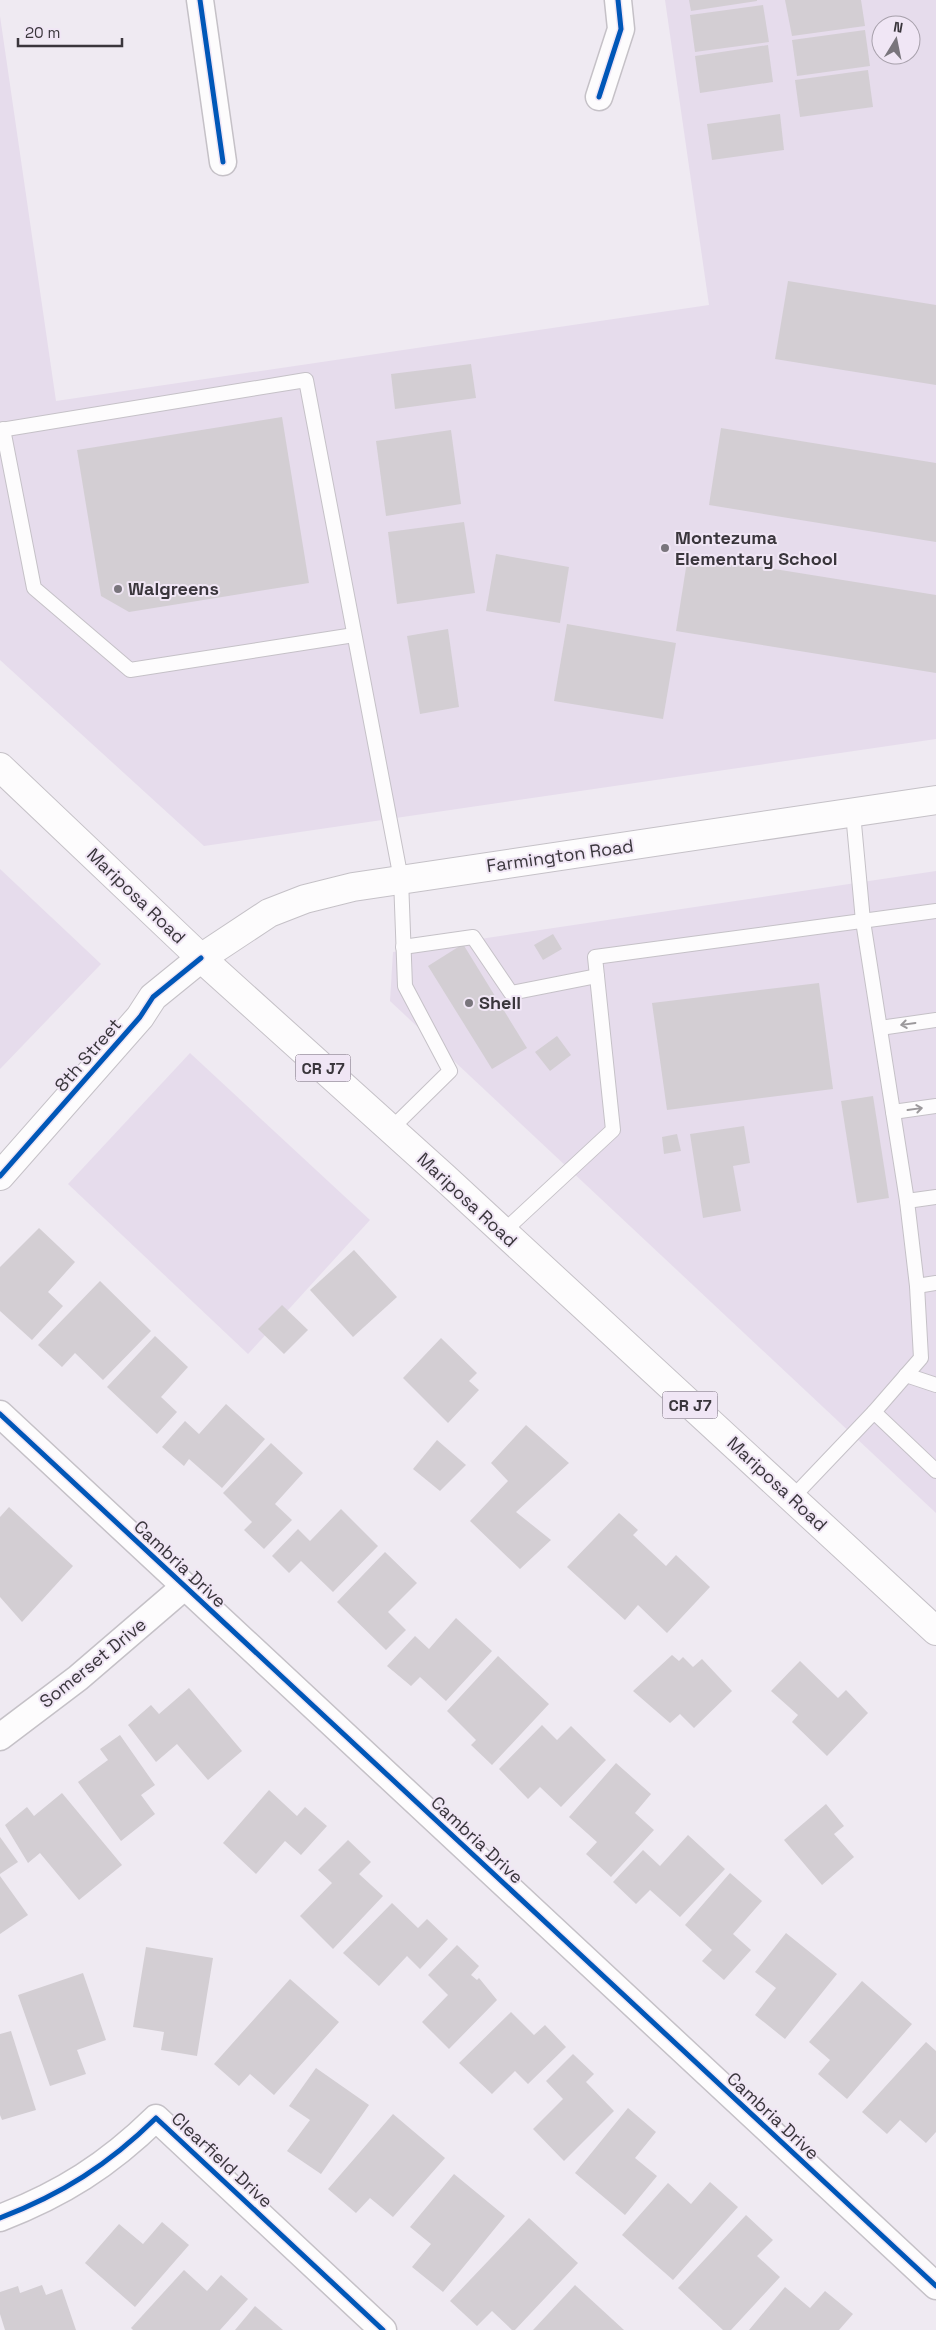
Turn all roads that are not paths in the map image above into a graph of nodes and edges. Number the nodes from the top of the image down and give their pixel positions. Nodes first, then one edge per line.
1 (200, 0) edge
2 (618, 0) edge
3 (600, 97) dead end
4 (223, 162) dead end
5 (1, 429) edge
6 (354, 635) junction
7 (0, 767) edge
8 (936, 800) edge
9 (853, 813) junction
10 (401, 879) junction
11 (936, 911) edge
12 (863, 921) junction
13 (403, 947) junction
14 (201, 958) junction
15 (597, 976) junction
16 (936, 1020) edge
17 (880, 1028) junction
18 (936, 1106) edge
19 (893, 1112) junction
20 (391, 1129) junction
21 (0, 1176) edge
22 (936, 1197) edge
23 (908, 1201) junction
24 (503, 1232) junction
25 (936, 1283) edge
26 (917, 1286) junction
27 (906, 1375) junction
28 (936, 1385) edge
29 (874, 1412) junction
30 (0, 1414) edge
31 (936, 1472) edge
32 (792, 1498) junction
33 (184, 1587) junction
34 (936, 1631) edge
35 (0, 1737) edge
36 (0, 2218) edge
37 (936, 2286) edge
38 (384, 2330) edge

1 - 4 street
2 - 3 street
5 - 6 lane
5 - 6 lane
6 - 10 lane
7 - 14 main road, Mariposa Road / CR J7
8 - 9 main road, Farmington Road
9 - 10 main road, Farmington Road
9 - 12 lane
10 - 13 lane
10 - 14 main road, Farmington Road
11 - 12 lane
12 - 15 lane
12 - 17 lane
13 - 15 lane
13 - 20 lane
14 - 20 main road, Mariposa Road / CR J7
14 - 21 main road, 8th Street
15 - 24 lane
16 -> 17 lane
17 - 19 lane
19 -> 18 lane
19 - 23 lane
20 - 24 main road, Mariposa Road / CR J7
22 - 23 lane
23 - 26 lane
24 - 32 main road, Mariposa Road / CR J7
25 - 26 lane
26 - 27 lane
27 - 28 lane
27 - 29 lane
29 - 31 lane
29 - 32 lane
30 - 33 street, Cambria Drive
32 - 34 main road, Mariposa Road / CR J7
33 - 35 street, Somerset Drive
33 - 37 street, Cambria Drive
36 - 38 street, Clearfield Drive

